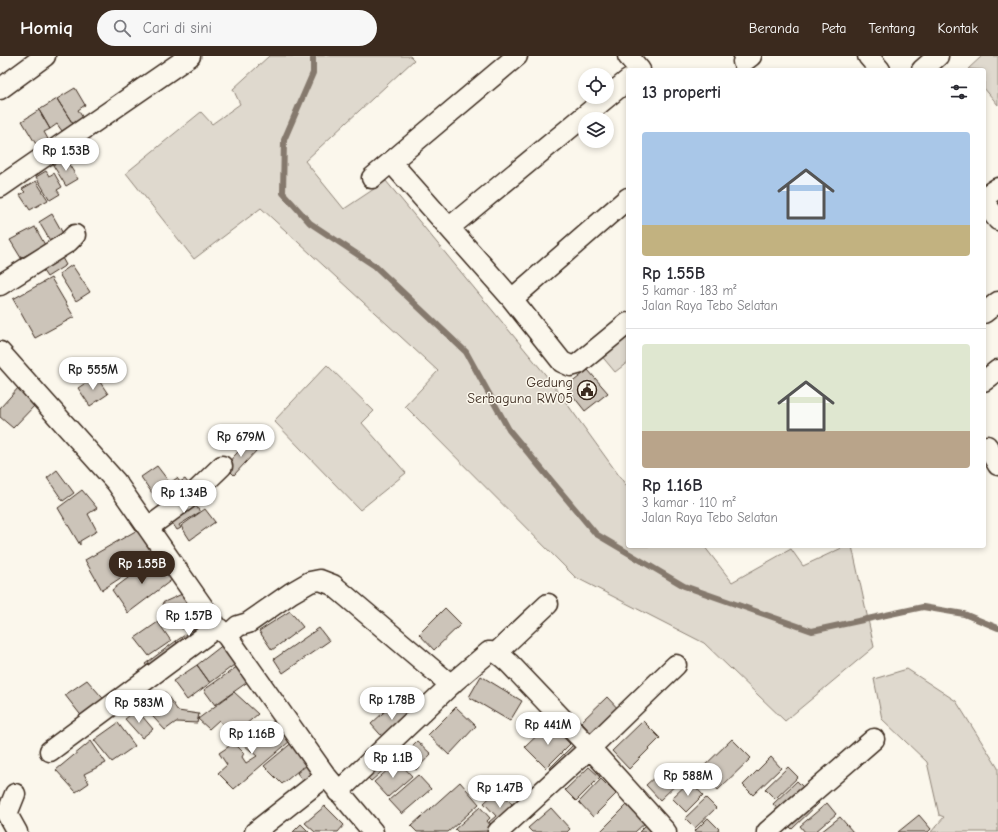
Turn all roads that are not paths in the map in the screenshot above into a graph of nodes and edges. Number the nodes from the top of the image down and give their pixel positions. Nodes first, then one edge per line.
1 (45, 56) edge
2 (190, 56) edge
3 (517, 56) edge
4 (628, 56) edge
5 (868, 56) edge
6 (938, 56) edge
7 (638, 68) edge
8 (878, 68) edge
9 (924, 68) edge
10 (626, 82) edge
11 (0, 89) edge
12 (391, 162) junction
13 (372, 178) dead end
14 (0, 187) edge
15 (998, 188) edge
16 (986, 196) edge
17 (626, 200) edge
18 (986, 205) edge
19 (998, 220) edge
20 (450, 227) junction
21 (75, 235) dead end
22 (0, 285) edge
23 (512, 299) junction
24 (998, 302) edge
25 (986, 311) edge
26 (626, 324) edge
27 (0, 352) edge
28 (987, 446) dead end
29 (998, 465) edge
30 (222, 466) dead end
31 (149, 527) junction
32 (548, 604) dead end
33 (222, 632) junction
34 (496, 653) junction
35 (676, 665) dead end
36 (451, 685) junction
37 (874, 739) dead end
38 (590, 748) junction
39 (50, 751) dead end
40 (326, 776) junction
41 (338, 792) junction
42 (15, 794) dead end
43 (776, 829) edge
44 (17, 832) edge
45 (255, 832) edge
46 (373, 832) edge
47 (498, 832) edge
48 (666, 832) edge

1 - 11 street
2 - 14 street
3 - 12 street
4 - 7 street
5 - 8 street
6 - 9 street
10 - 20 street
12 - 13 street
12 - 20 street
15 - 16 street
17 - 23 street
18 - 19 street
20 - 23 street
21 - 22 street
23 - 26 street
24 - 25 street
27 - 31 street
28 - 29 street
30 - 31 street
31 - 33 street
32 - 34 street
33 - 36 street
33 - 39 street
33 - 40 street
34 - 36 street
34 - 38 street
35 - 38 street
36 - 41 street
37 - 43 street
38 - 47 street
38 - 48 street
40 - 41 street
40 - 45 street
41 - 46 street
42 - 44 street

